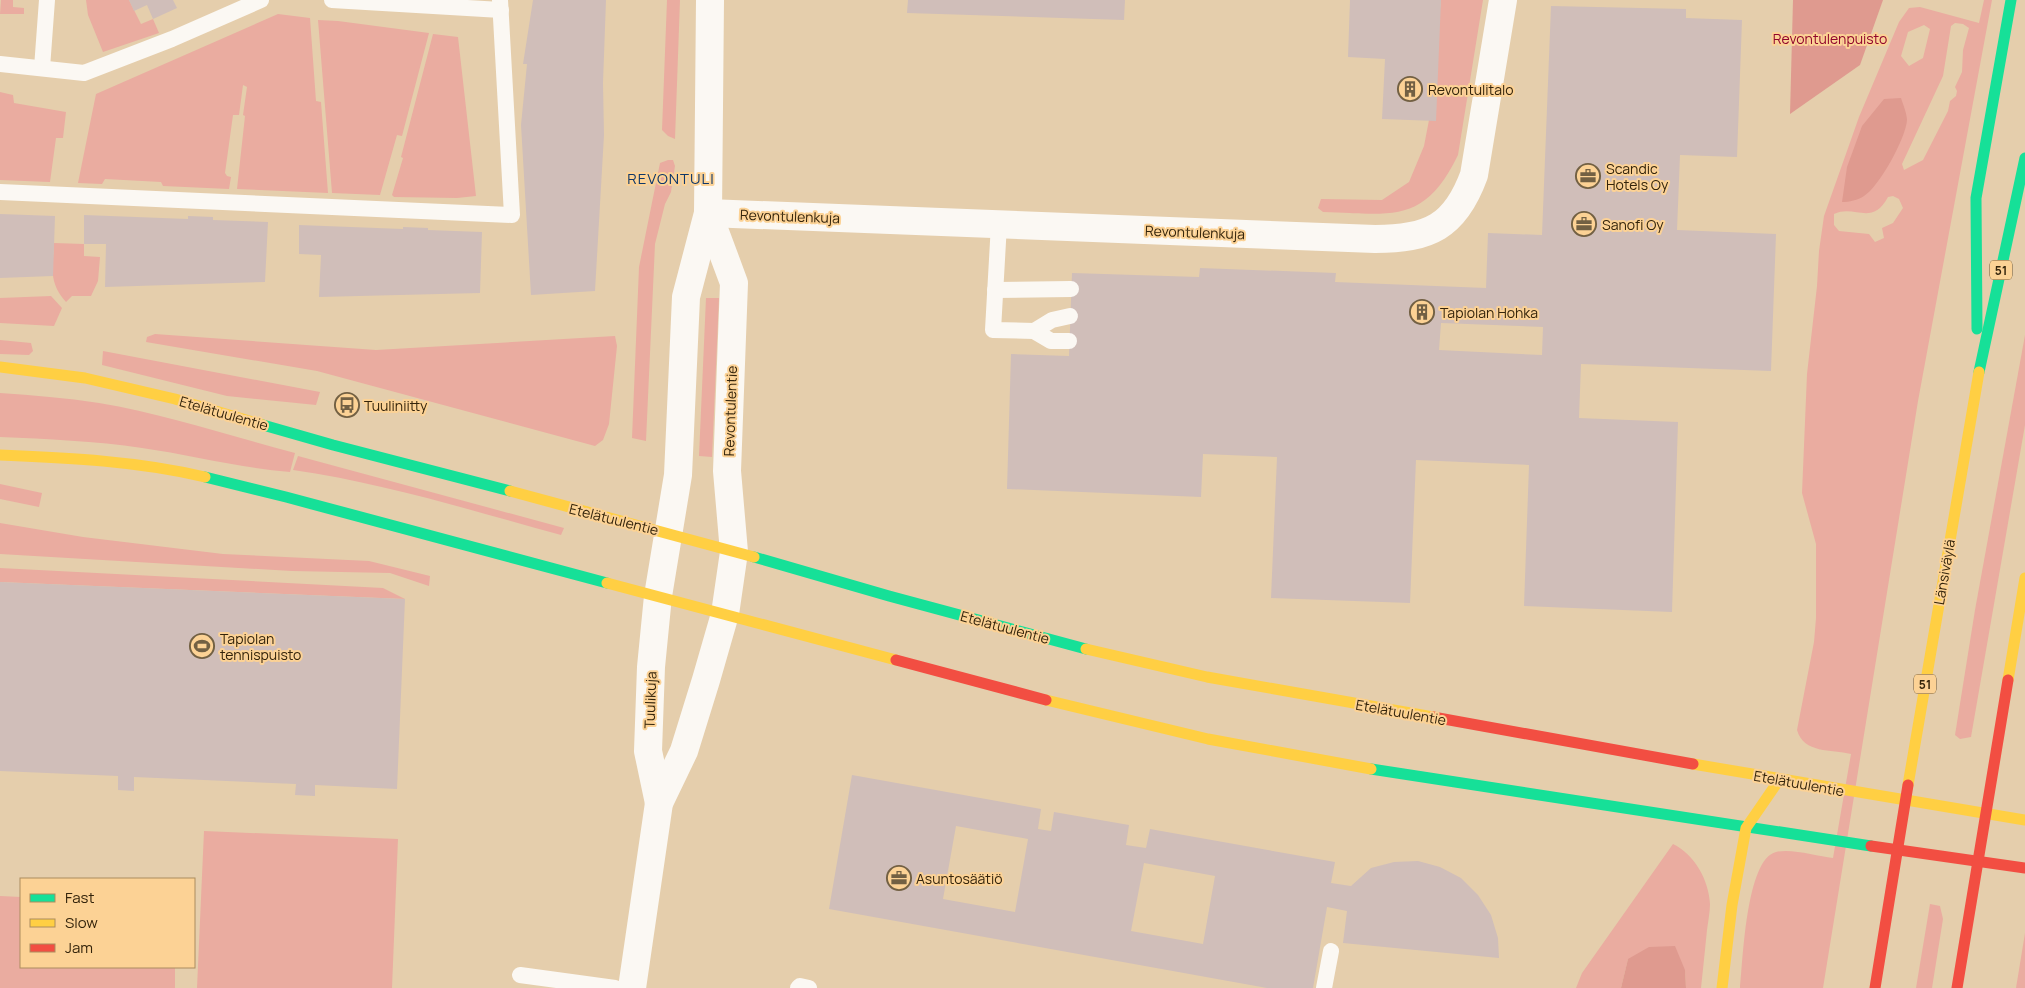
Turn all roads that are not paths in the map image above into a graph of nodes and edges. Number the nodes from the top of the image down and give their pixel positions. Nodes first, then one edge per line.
1 (47, 0) edge
2 (261, 0) edge
3 (332, 0) edge
4 (710, 0) edge
5 (1503, 0) edge
6 (2011, 0) edge
7 (501, 5) edge
8 (0, 64) edge
9 (42, 68) junction
10 (2025, 158) edge
11 (0, 192) edge
12 (708, 213) junction
13 (999, 224) junction
14 (1071, 289) dead end
15 (995, 290) junction
16 (1070, 316) dead end
17 (1034, 331) junction
18 (1069, 341) dead end
19 (0, 367) edge
20 (1977, 381) junction
21 (0, 455) edge
22 (670, 533) junction
23 (734, 552) junction
24 (2025, 578) edge
25 (658, 596) junction
26 (725, 614) junction
27 (1779, 780) junction
28 (659, 803) junction
29 (2025, 820) edge
30 (1746, 828) junction
31 (2025, 868) edge
32 (1331, 951) dead end
33 (520, 975) dead end
34 (615, 988) edge
35 (632, 988) edge
36 (798, 988) edge
37 (809, 988) edge
38 (1324, 988) edge
39 (1722, 988) edge
40 (1875, 988) edge
41 (1957, 988) edge

1 - 9 lane
2 - 9 lane
3 - 7 lane
4 - 12 street, Revontulentie
5 - 13 street, Revontulenkuja
6 - 20 main road
7 - 11 lane
8 - 9 lane
10 - 20 main road, Länsiväylä / 51
12 - 13 street, Revontulenkuja
12 - 22 street, Revontulentie
12 - 23 street, Revontulentie
13 - 15 lane
14 - 15 lane
15 - 17 lane
16 - 17 lane
17 - 18 lane
19 - 22 main road, Etelätuulentie
20 - 40 main road, Länsiväylä / 51
21 - 25 main road
22 - 23 main road, Etelätuulentie
22 - 25 street, Revontulentie
23 - 26 street, Revontulentie
23 - 27 main road, Etelätuulentie
24 - 41 main road
25 - 26 main road
25 - 28 street, Tuulikuja
26 - 28 street, Tuulikuja
26 - 30 main road
27 - 29 main road, Etelätuulentie
27 - 30 main road
28 - 35 street, Tuulikuja
30 - 31 main road
30 - 39 main road
32 - 38 lane
33 - 34 lane
36 - 37 lane

